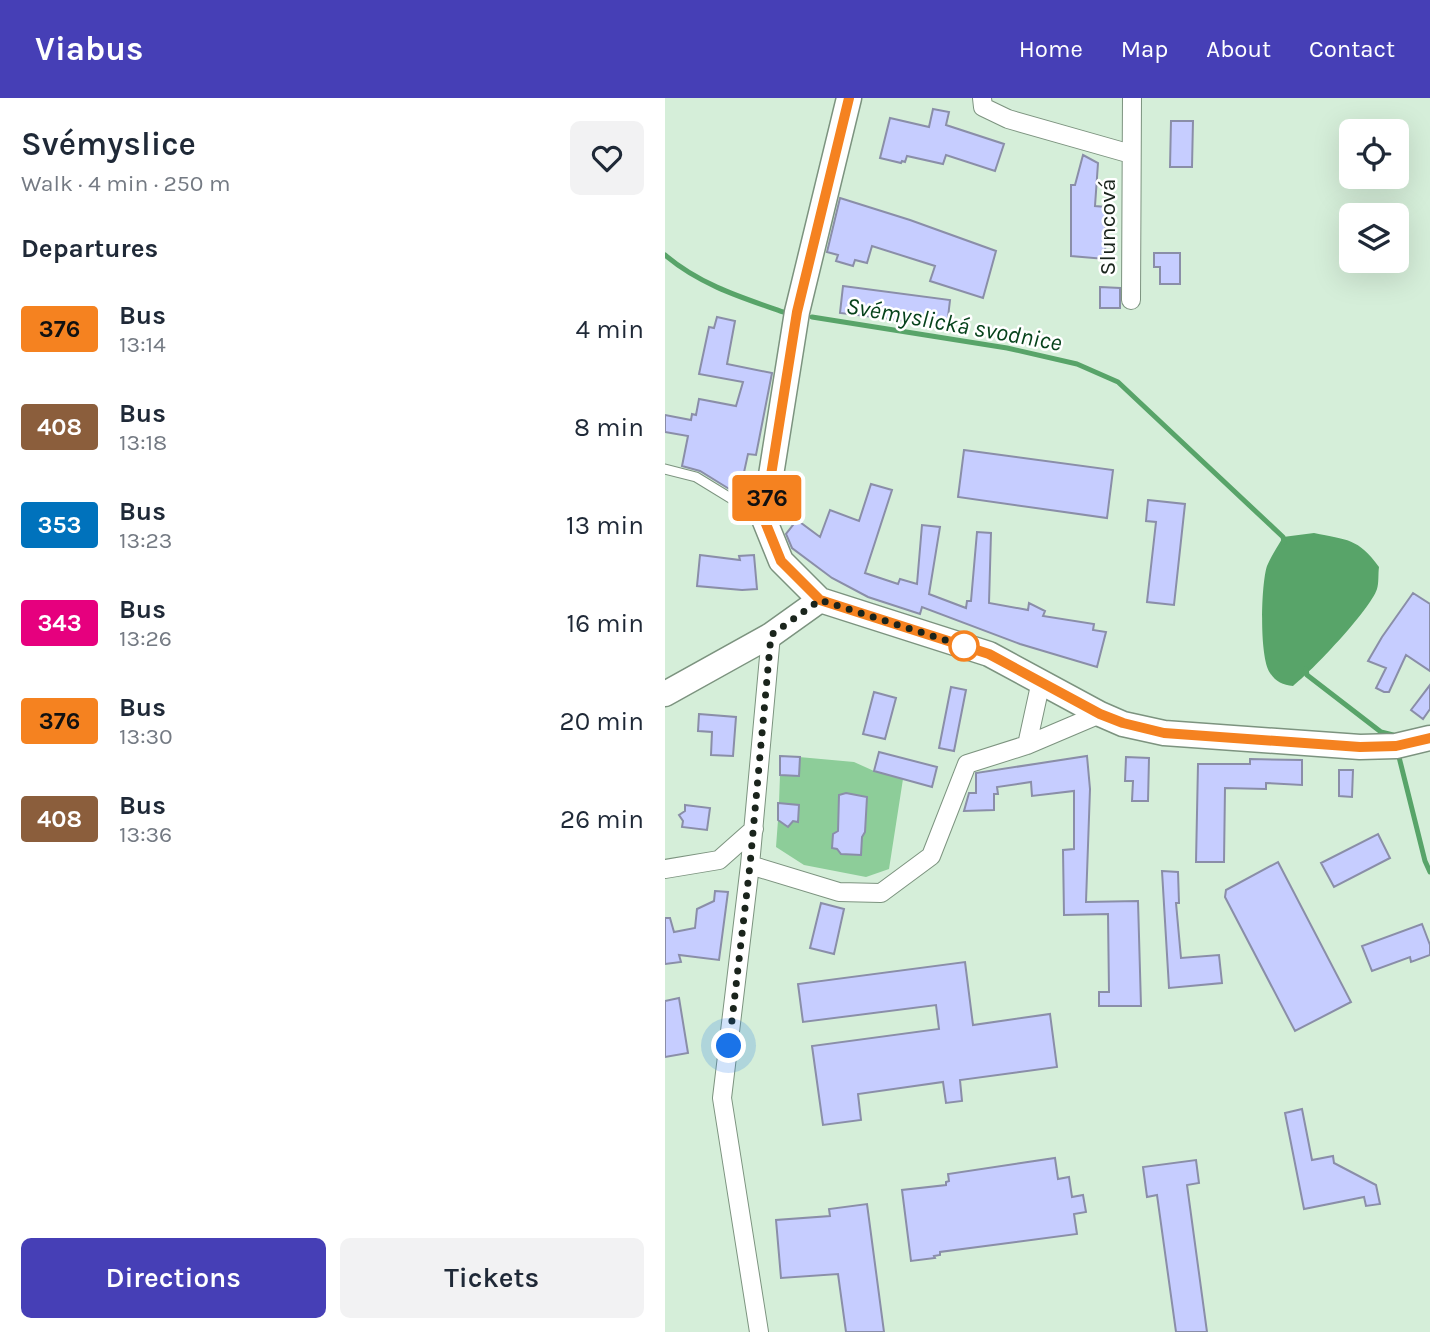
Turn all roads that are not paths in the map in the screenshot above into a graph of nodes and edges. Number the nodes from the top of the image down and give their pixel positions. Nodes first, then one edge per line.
1 (849, 98) edge
2 (982, 98) edge
3 (1132, 98) edge
4 (1132, 153) junction
5 (1131, 300) dead end
6 (665, 469) edge
7 (764, 519) junction
8 (820, 600) junction
9 (771, 635) junction
10 (1041, 681) junction
11 (665, 694) edge
12 (1100, 714) junction
13 (1430, 738) edge
14 (1027, 746) junction
15 (754, 829) junction
16 (750, 865) junction
17 (665, 869) edge
18 (759, 1332) edge

1 - 7 street
2 - 4 street, Sluncová
3 - 4 street, Sluncová
4 - 5 street, Sluncová
6 - 7 lane
7 - 8 street
8 - 9 street
8 - 10 street
9 - 11 street
9 - 15 street
10 - 12 street
10 - 14 street
12 - 13 street
12 - 14 street
14 - 16 street
15 - 16 street
15 - 17 street
16 - 18 street

